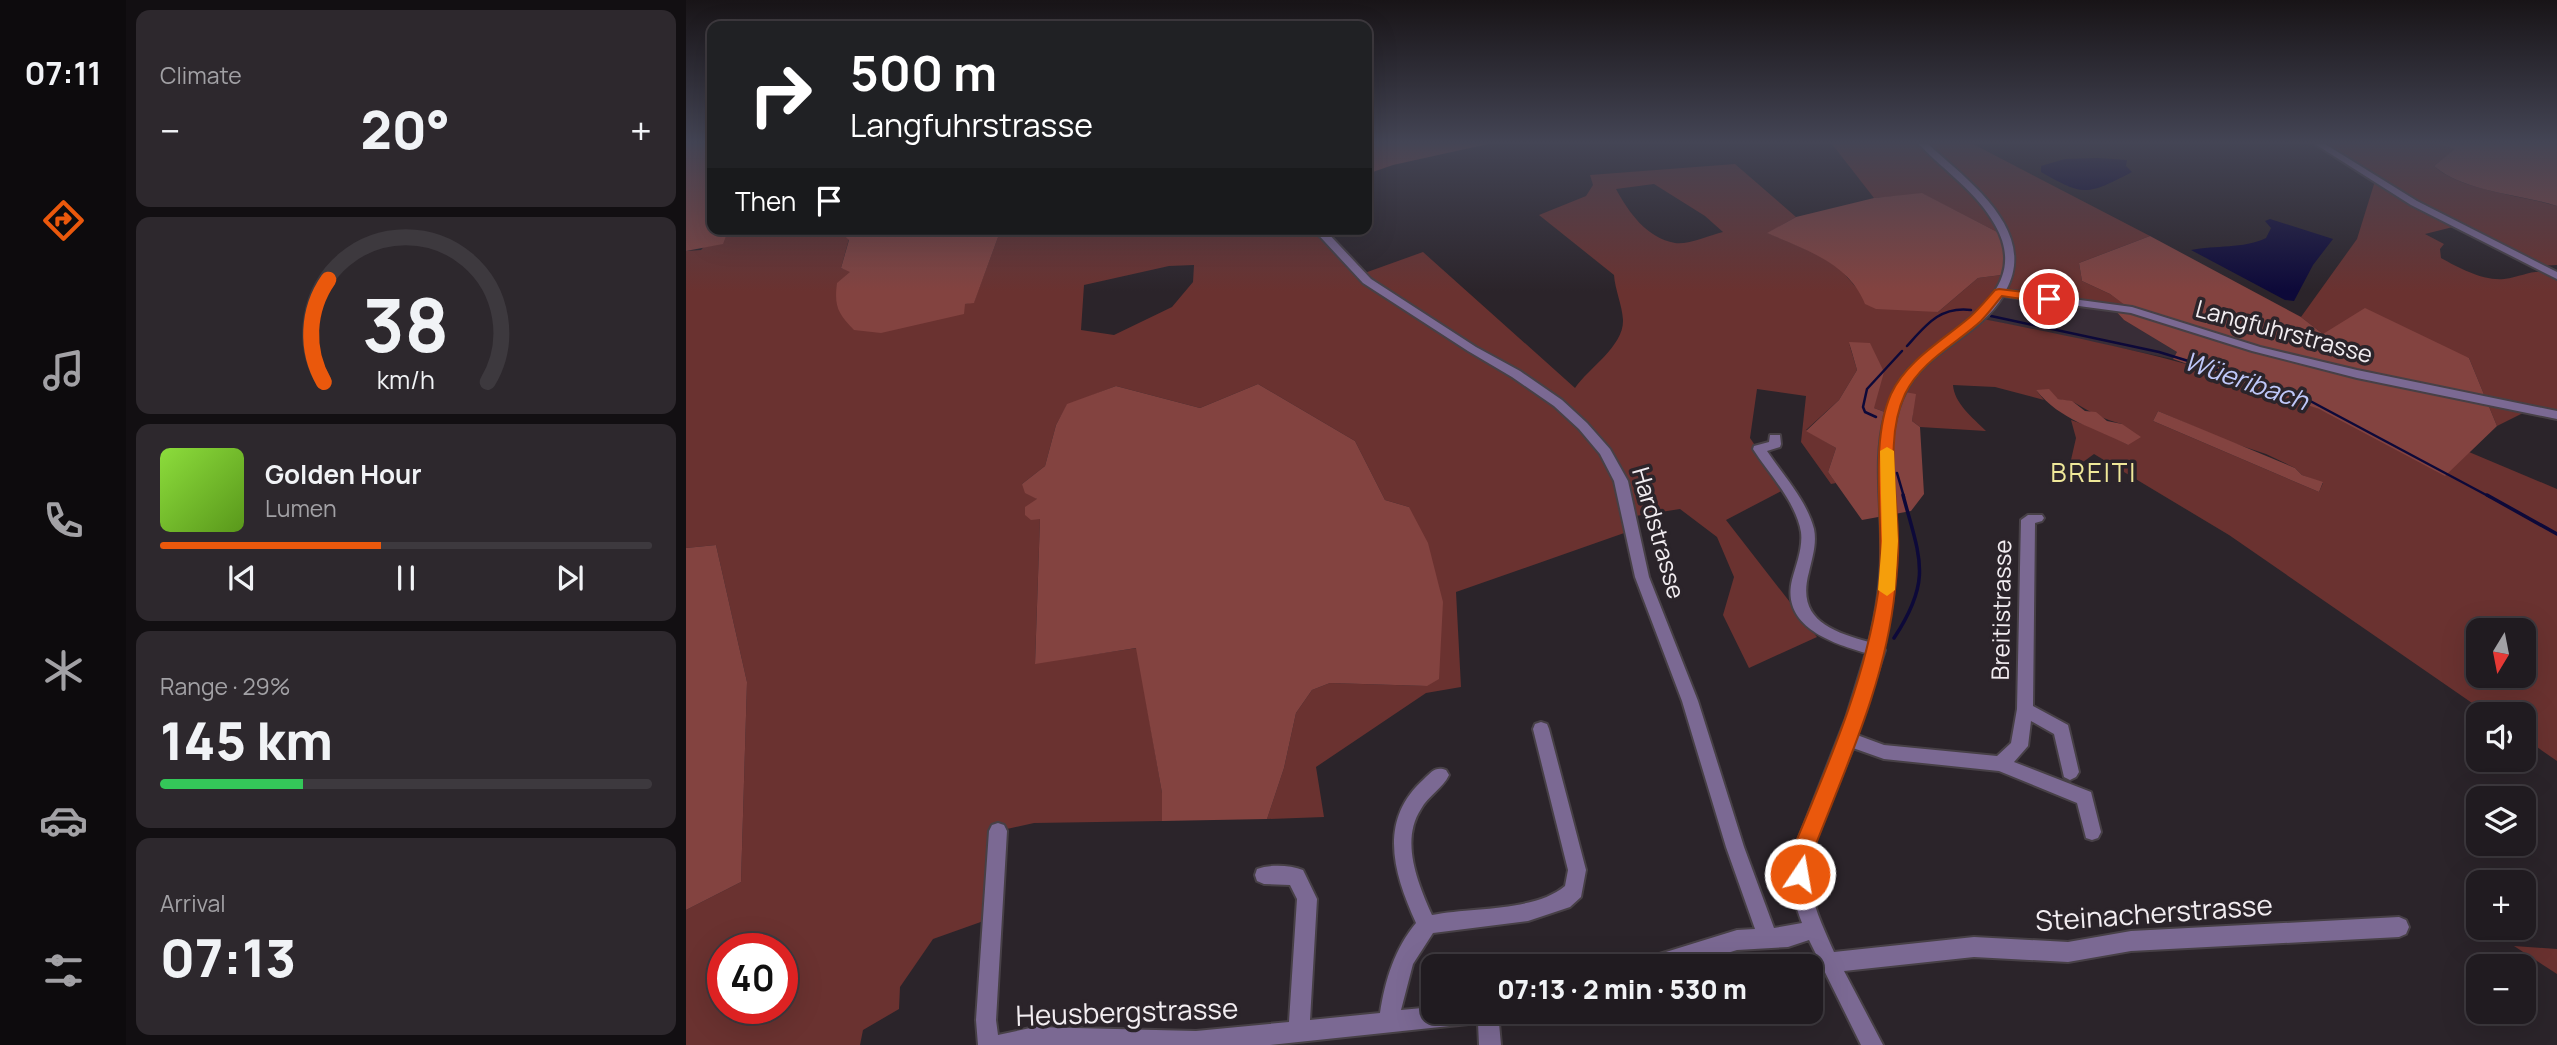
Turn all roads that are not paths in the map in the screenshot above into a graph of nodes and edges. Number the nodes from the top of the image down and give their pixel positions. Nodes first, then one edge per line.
1 (1972, 193) edge
2 (2398, 193) edge
3 (1324, 235) edge
4 (2557, 276) edge
5 (1999, 292) junction
6 (2557, 415) edge
7 (1775, 438) dead end
8 (2037, 518) dead end
9 (1877, 650) junction
10 (2025, 709) junction
11 (1541, 729) dead end
12 (1849, 739) junction
13 (2000, 764) junction
14 (2070, 772) dead end
15 (1440, 775) dead end
16 (998, 831) dead end
17 (2092, 832) dead end
18 (1264, 875) dead end
19 (1427, 925) junction
20 (2399, 927) dead end
21 (1815, 929) junction
22 (1766, 936) junction
23 (1692, 954) edge
24 (1830, 961) junction
25 (1421, 1018) edge
26 (1389, 1021) junction
27 (1488, 1024) edge
28 (1299, 1031) junction
29 (989, 1045) edge
30 (999, 1045) edge
31 (1490, 1045) edge
32 (1872, 1045) edge

1 - 5 street
2 - 4 street
3 - 22 street, Hardstrasse
5 - 6 street, Langfuhrstrasse
5 - 9 street
7 - 9 street
8 - 10 street, Breitistrasse
9 - 12 street
10 - 13 street, Breitistrasse
10 - 14 street, Breitistrasse
11 - 19 street
12 - 13 street
12 - 21 street
13 - 17 street
15 - 19 street
16 - 29 street
18 - 28 street
19 - 26 street
20 - 24 street, Steinacherstrasse
21 - 22 street
21 - 24 street
22 - 23 street
24 - 32 street
25 - 26 street, Heusbergstrasse
26 - 28 street, Heusbergstrasse
27 - 31 street
28 - 30 street, Heusbergstrasse

